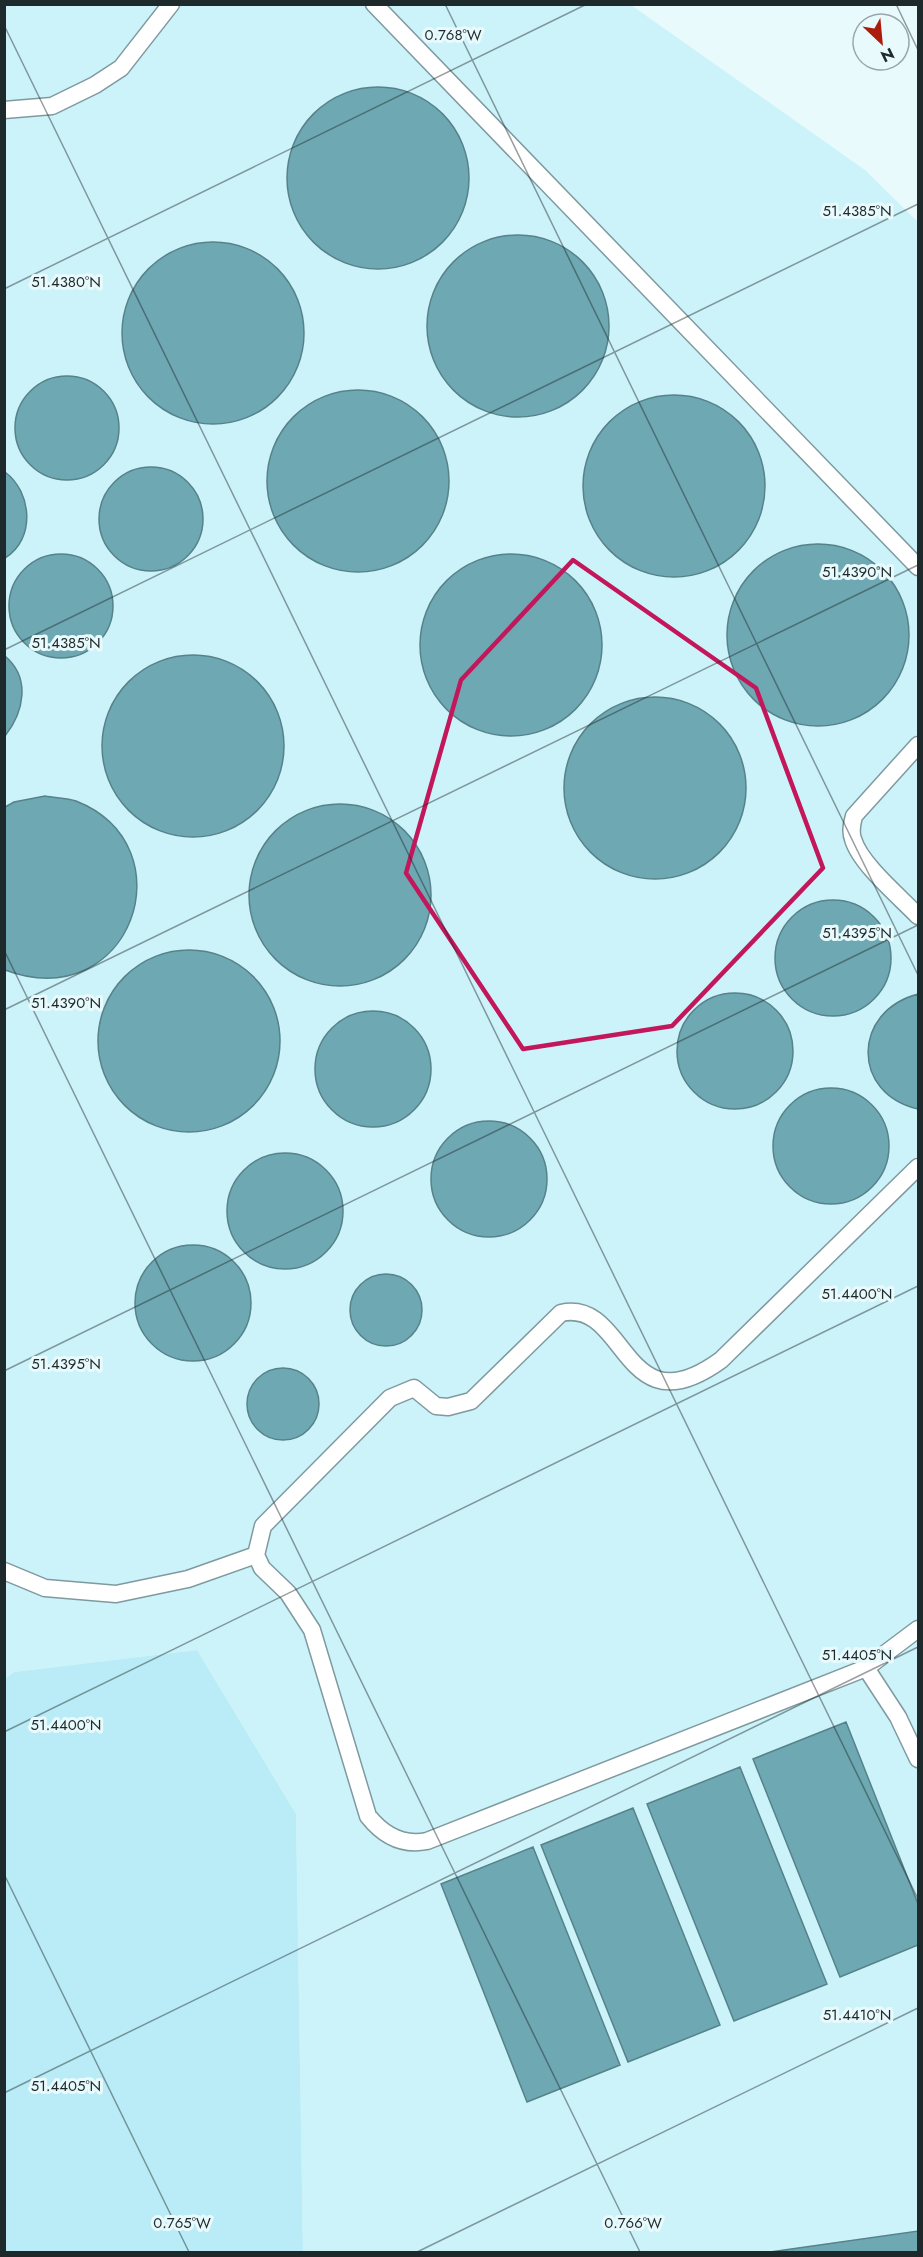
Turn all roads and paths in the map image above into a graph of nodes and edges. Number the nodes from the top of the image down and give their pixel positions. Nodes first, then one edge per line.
1 (171, 4) edge
2 (374, 4) edge
3 (4, 110) edge
4 (918, 567) edge
5 (918, 745) edge
6 (918, 916) edge
7 (918, 1167) edge
8 (256, 1555) junction
9 (4, 1571) edge
10 (918, 1629) edge
11 (866, 1668) junction
12 (918, 1759) edge

1 - 3 lane
2 - 4 lane
5 - 6 lane
7 - 8 lane
8 - 9 lane
8 - 11 lane
10 - 11 lane
11 - 12 lane

